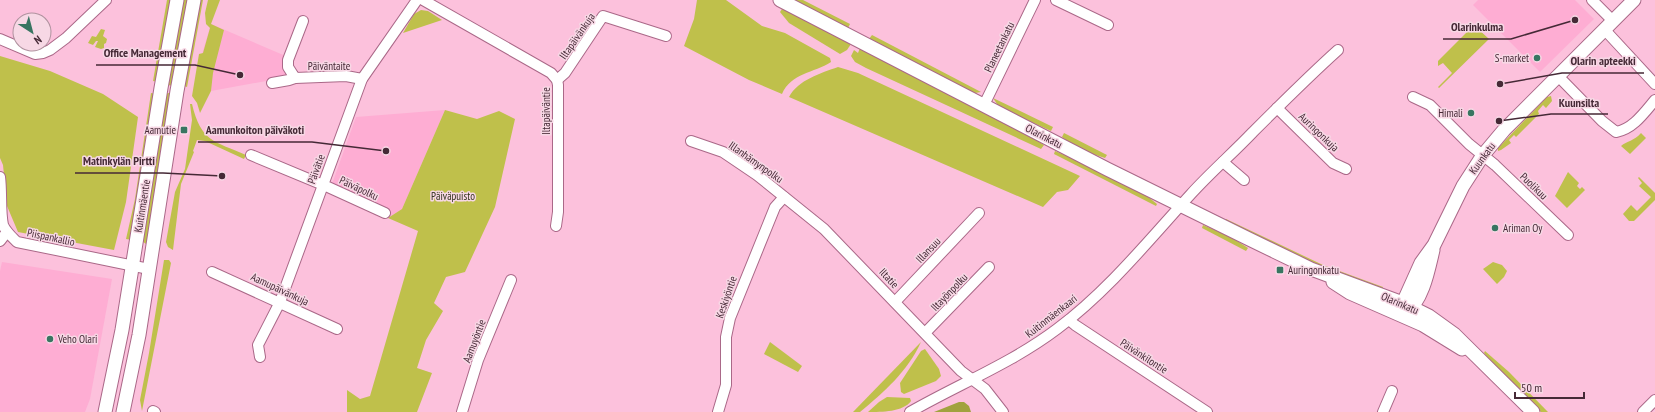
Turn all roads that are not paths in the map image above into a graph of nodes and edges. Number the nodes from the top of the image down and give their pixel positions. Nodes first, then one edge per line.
1 (106, 0) edge
2 (177, 0) edge
3 (194, 0) edge
4 (417, 0) edge
5 (423, 0) edge
6 (780, 0) edge
7 (1035, 0) edge
8 (1056, 0) edge
9 (1592, 0) edge
10 (1634, 0) edge
11 (303, 21) dead end
12 (1108, 25) dead end
13 (1608, 25) junction
14 (666, 36) dead end
15 (0, 39) edge
16 (1338, 50) dead end
17 (1558, 76) junction
18 (295, 78) junction
19 (362, 79) junction
20 (557, 80) junction
21 (272, 83) dead end
22 (1655, 84) edge
23 (1413, 97) dead end
24 (1655, 100) edge
25 (984, 105) junction
26 (1277, 108) junction
27 (691, 141) dead end
28 (251, 155) dead end
29 (1483, 155) junction
30 (1223, 162) junction
31 (1346, 169) dead end
32 (0, 177) edge
33 (1244, 180) dead end
34 (323, 186) junction
35 (784, 196) junction
36 (1180, 206) junction
37 (385, 213) dead end
38 (980, 213) dead end
39 (556, 226) dead end
40 (7, 232) junction
41 (1568, 235) dead end
42 (0, 241) edge
43 (133, 266) junction
44 (989, 267) dead end
45 (149, 269) junction
46 (212, 272) dead end
47 (511, 280) dead end
48 (280, 302) junction
49 (895, 302) junction
50 (1406, 309) junction
51 (1069, 320) junction
52 (337, 329) dead end
53 (925, 333) junction
54 (260, 357) dead end
55 (974, 380) junction
56 (1392, 391) dead end
57 (1655, 400) edge
58 (105, 412) edge
59 (123, 412) edge
60 (462, 412) edge
61 (718, 412) edge
62 (910, 412) edge
63 (1003, 412) edge
64 (1207, 412) edge
65 (1383, 412) edge
66 (1533, 412) edge
67 (1643, 412) edge

1 - 15 street
2 - 43 main road, Kuitinmäentie
3 - 45 main road, Kuitinmäentie
4 - 19 street, Päivätie
5 - 20 street, Iltapäiväntie
6 - 25 main road, Olarinkatu
7 - 25 street, Planeetankatu
8 - 12 street
9 - 13 street
10 - 13 main road, Kuunkatu
11 - 18 street, Päiväntaite
13 - 17 main road, Kuunkatu
13 - 22 street
14 - 20 street, Iltapäivänkuja
16 - 26 street
17 - 24 street
17 - 29 main road, Kuunkatu
18 - 19 street, Päiväntaite
18 - 21 street, Päiväntaite
19 - 34 street, Päivätie
20 - 39 street, Iltapäiväntie
23 - 29 street, Puolikuu
25 - 36 main road, Olarinkatu
26 - 30 street
26 - 31 street, Auringonkuja
27 - 35 street, Illanhämynpolku
28 - 34 street, Päiväpolku
29 - 41 street, Puolikuu
29 - 50 main road, Kuunkatu
30 - 33 street
30 - 36 street
32 - 40 street
34 - 37 street, Päiväpolku
34 - 48 street, Päivätie
35 - 49 street, Iltatie
35 - 61 street, Keskiyöntie
36 - 50 main road, Olarinkatu
36 - 51 street, Kuitinmäenkaari
38 - 49 street, Illansuu
40 - 42 street
40 - 43 street, Piispankallio
43 - 45 street, Piispankallio
43 - 58 main road, Kuitinmäentie
44 - 53 street, Iltayönpolku
45 - 59 main road, Kuitinmäentie
46 - 48 street, Aamupäivänkuja
47 - 60 street, Aamuyöntie
48 - 52 street, Aamupäivänkuja
48 - 54 street, Päivätie
49 - 53 street, Iltatie
50 - 66 main road, Olarinkatu
51 - 55 street, Kuitinmäenkaari
51 - 64 street, Päivänkilontie
53 - 55 street, Iltatie
55 - 62 street, Kuitinmäenkaari
55 - 63 street, Iltatie
56 - 65 street
57 - 67 street

